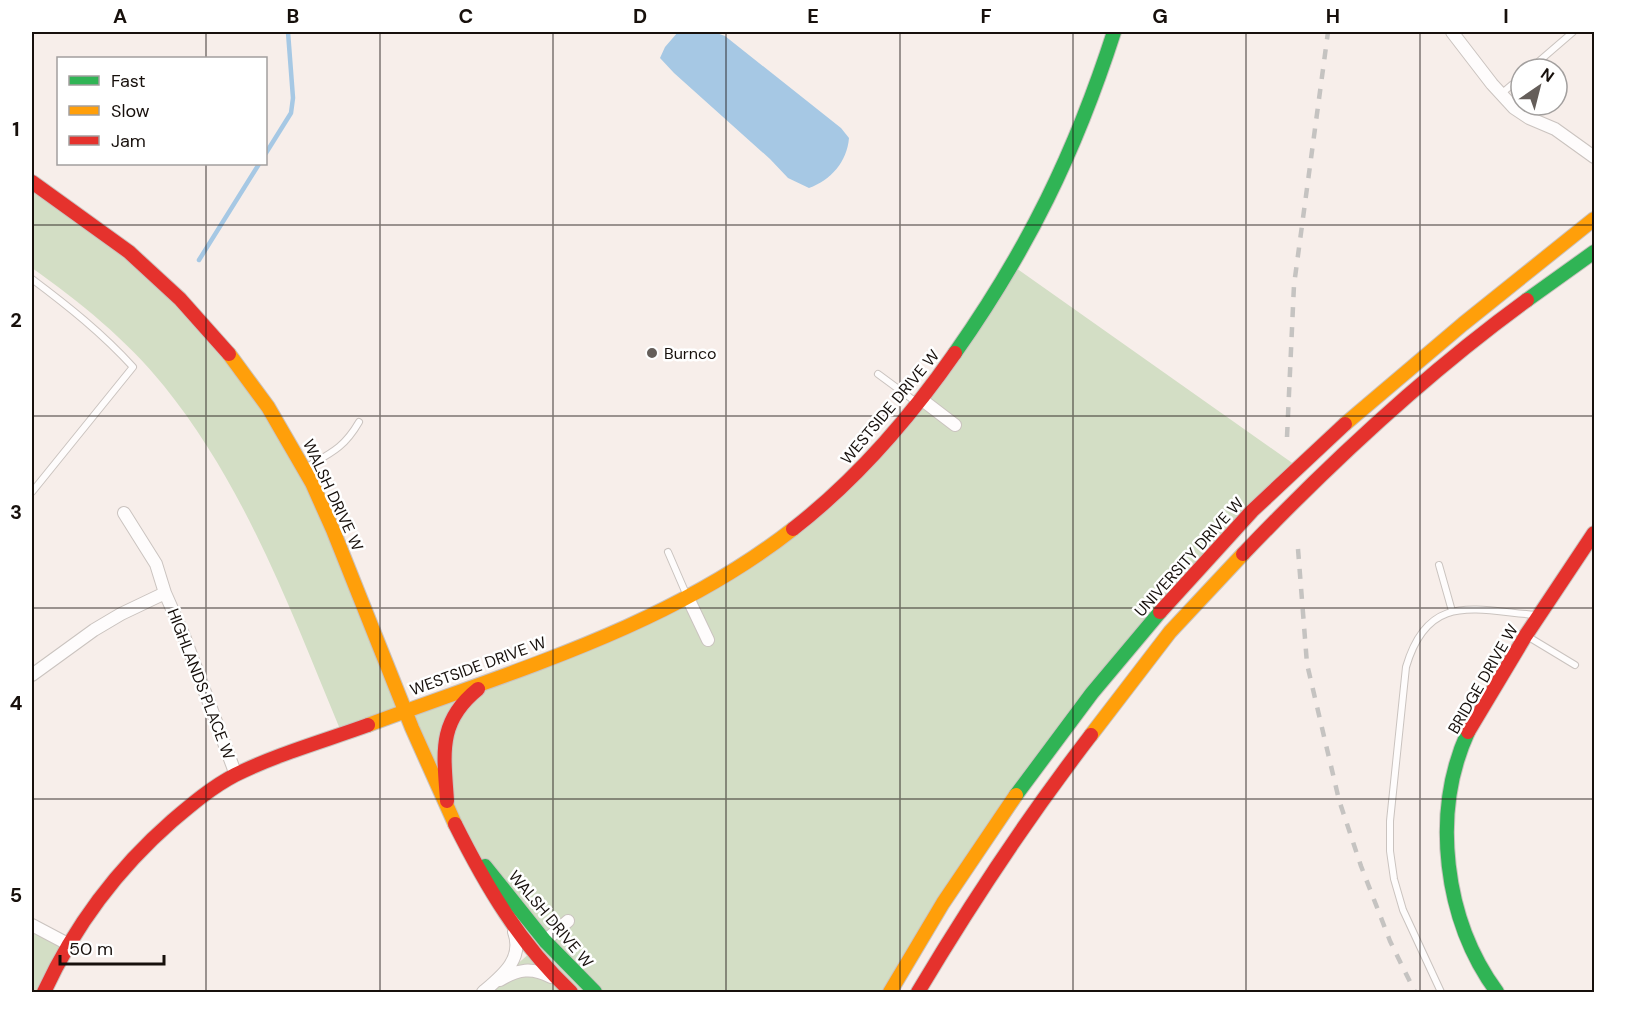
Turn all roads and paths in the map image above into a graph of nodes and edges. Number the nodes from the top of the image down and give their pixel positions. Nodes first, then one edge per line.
1 (1114, 32) edge
2 (1452, 32) edge
3 (1573, 32) edge
4 (1544, 57) edge
5 (1509, 87) edge
6 (1501, 94) junction
7 (1594, 157) edge
8 (32, 182) edge
9 (1594, 219) edge
10 (1594, 252) edge
11 (1594, 266) edge
12 (32, 279) edge
13 (1519, 306) junction
14 (878, 374) dead end
15 (919, 401) junction
16 (359, 422) dead end
17 (955, 425) dead end
18 (305, 468) junction
19 (32, 492) edge
20 (124, 513) dead end
21 (1594, 533) edge
22 (668, 552) dead end
23 (1439, 565) dead end
24 (165, 593) junction
25 (688, 598) junction
26 (1452, 611) junction
27 (1539, 616) junction
28 (1526, 636) junction
29 (708, 640) dead end
30 (1575, 665) dead end
31 (32, 675) edge
32 (494, 680) junction
33 (404, 711) junction
34 (236, 775) junction
35 (448, 813) junction
36 (461, 837) junction
37 (506, 916) junction
38 (568, 921) dead end
39 (32, 925) edge
40 (545, 941) junction
41 (66, 943) junction
42 (561, 982) junction
43 (486, 990) edge
44 (44, 993) edge
45 (571, 993) edge
46 (595, 993) edge
47 (891, 993) edge
48 (918, 993) edge
49 (1441, 993) edge
50 (1497, 993) edge

1 - 15 main road, WESTSIDE DRIVE W
2 - 6 street
3 - 4 lane
5 - 6 lane
6 - 7 street
8 - 18 main road, WALSH DRIVE W
9 - 47 main road, UNIVERSITY DRIVE W
10 - 13 main road
11 - 13 main road
12 - 19 lane
13 - 48 main road
14 - 15 lane
15 - 17 street
15 - 25 main road, WESTSIDE DRIVE W
16 - 18 lane
18 - 33 main road, WALSH DRIVE W
20 - 24 street, HIGHLANDS PLACE W
21 - 27 main road, BRIDGE DRIVE W
22 - 25 lane
23 - 26 lane
24 - 31 street, HIGHLANDS PLACE W
24 - 34 street, HIGHLANDS PLACE W
25 - 29 street
25 - 32 main road, WESTSIDE DRIVE W
26 - 27 lane
26 - 49 lane
27 - 28 main road, BRIDGE DRIVE W
28 - 30 lane
28 - 50 main road, BRIDGE DRIVE W
32 - 33 main road, WESTSIDE DRIVE W
32 - 35 main road
33 - 34 main road, WESTSIDE DRIVE W
33 - 35 main road, WALSH DRIVE W
34 - 41 main road, WESTSIDE DRIVE W
35 - 36 main road, WALSH DRIVE W
36 - 37 main road, WALSH DRIVE W
36 - 40 main road, WALSH DRIVE W
37 - 42 main road, WALSH DRIVE W
37 - 43 street
38 - 40 street
39 - 41 street
40 - 46 main road, WALSH DRIVE W
41 - 44 main road, WESTSIDE DRIVE W
42 - 43 street
42 - 45 main road, WALSH DRIVE W

